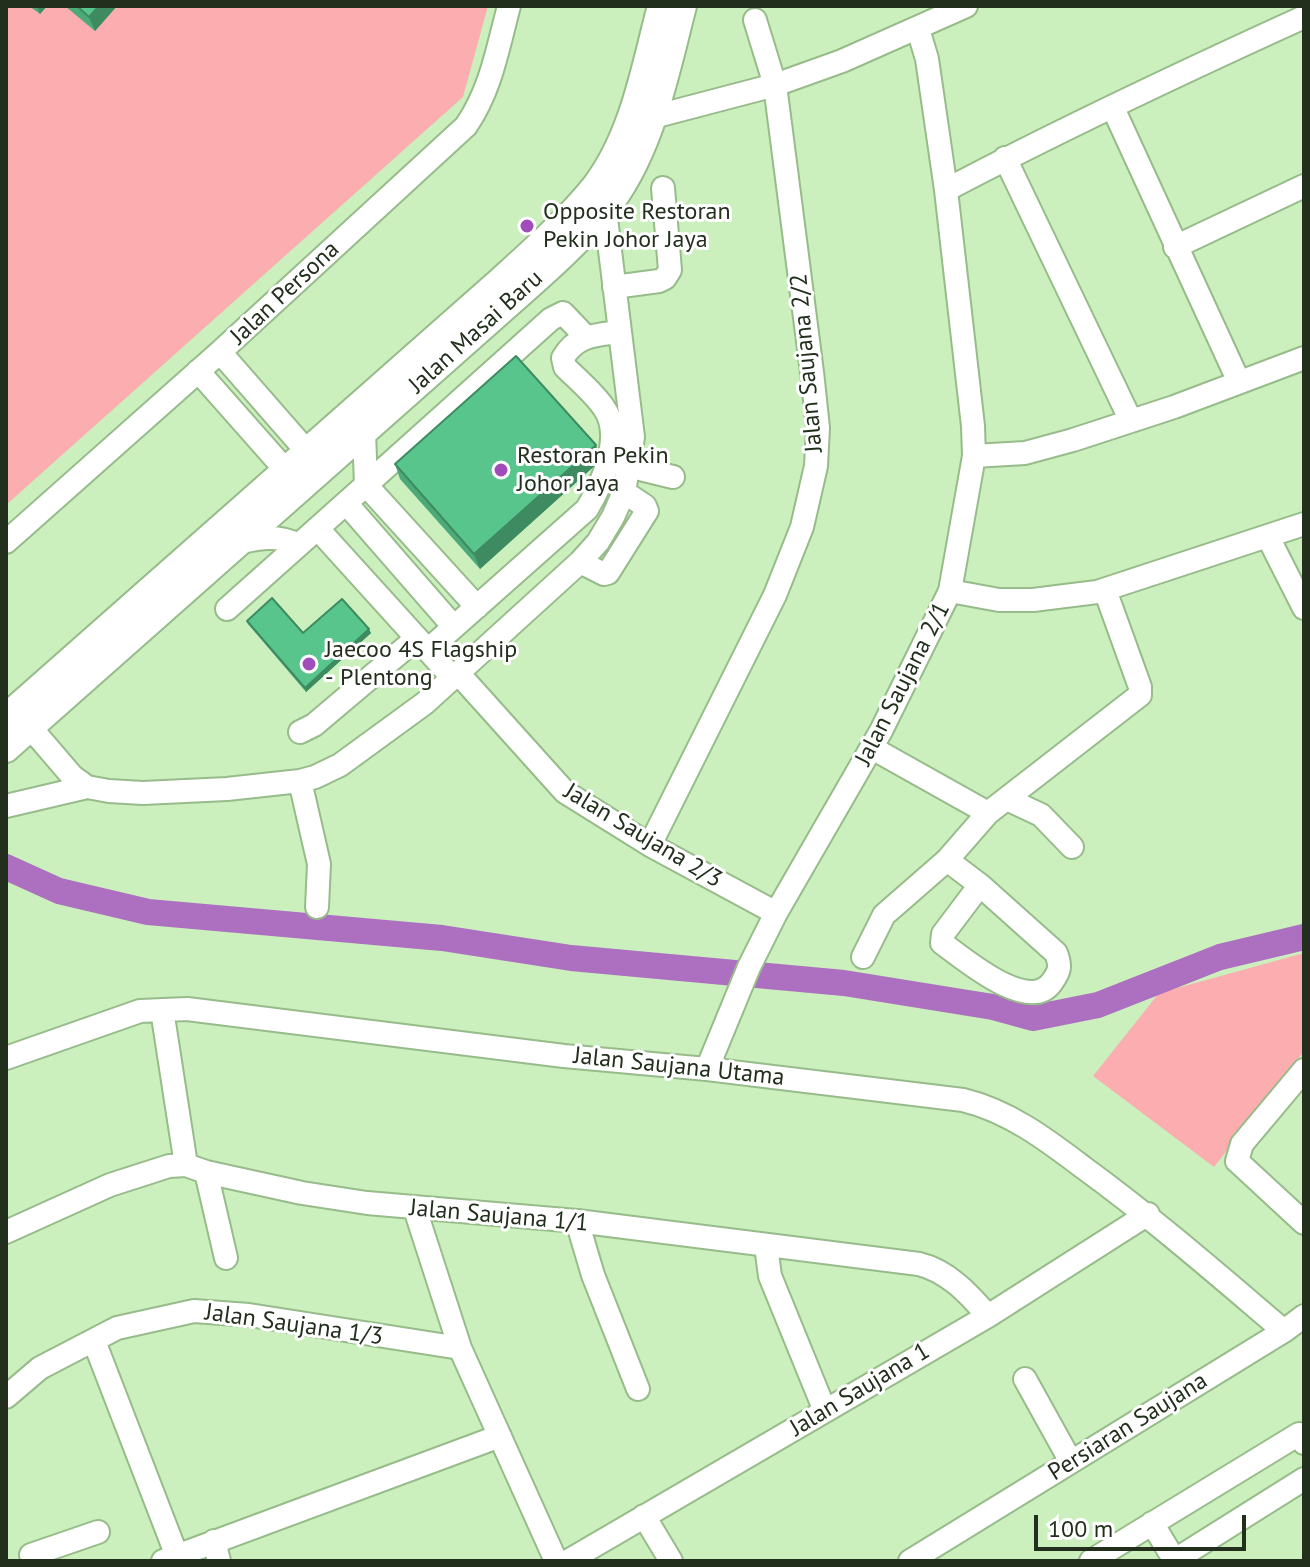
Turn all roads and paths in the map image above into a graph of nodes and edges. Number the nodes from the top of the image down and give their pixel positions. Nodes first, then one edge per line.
1 (509, 6) edge
2 (661, 6) edge
3 (683, 6) edge
4 (966, 6) edge
5 (1304, 17) edge
6 (755, 20) dead end
7 (918, 29) junction
8 (775, 85) junction
9 (1113, 108) junction
10 (653, 117) junction
11 (1005, 158) junction
12 (1304, 186) edge
13 (663, 188) dead end
14 (946, 190) junction
15 (605, 210) junction
16 (1175, 247) junction
17 (614, 287) junction
18 (619, 332) junction
19 (585, 336) junction
20 (220, 352) junction
21 (1304, 358) edge
22 (198, 371) junction
23 (1239, 382) junction
24 (1131, 421) junction
25 (364, 432) junction
26 (974, 456) junction
27 (314, 460) junction
28 (628, 466) junction
29 (673, 477) dead end
30 (293, 479) junction
31 (366, 485) junction
32 (346, 503) junction
33 (1304, 524) edge
34 (318, 529) junction
35 (1268, 537) junction
36 (6, 542) edge
37 (236, 543) junction
38 (299, 545) junction
39 (1105, 590) junction
40 (950, 591) junction
41 (477, 607) junction
42 (1304, 608) edge
43 (227, 609) dead end
44 (454, 627) junction
45 (422, 644) junction
46 (456, 675) junction
47 (14, 723) edge
48 (300, 732) dead end
49 (872, 748) junction
50 (6, 749) edge
51 (300, 781) junction
52 (87, 787) junction
53 (1009, 800) junction
54 (6, 806) edge
55 (988, 813) junction
56 (650, 845) junction
57 (1072, 847) dead end
58 (947, 860) junction
59 (980, 885) junction
60 (317, 907) dead end
61 (776, 913) junction
62 (863, 957) dead end
63 (162, 1010) junction
64 (6, 1058) edge
65 (707, 1069) junction
66 (1304, 1070) edge
67 (196, 1168) junction
68 (415, 1209) junction
69 (1139, 1220) junction
70 (577, 1221) junction
71 (1304, 1223) edge
72 (6, 1232) edge
73 (766, 1246) junction
74 (226, 1258) dead end
75 (981, 1308) junction
76 (1304, 1316) edge
77 (1284, 1331) junction
78 (94, 1341) junction
79 (460, 1348) junction
80 (1025, 1379) dead end
81 (638, 1389) dead end
82 (6, 1397) edge
83 (825, 1411) junction
84 (500, 1436) junction
85 (1301, 1438) edge
86 (1071, 1462) junction
87 (1304, 1479) edge
88 (644, 1516) junction
89 (1152, 1523) junction
90 (98, 1532) dead end
91 (216, 1551) edge
92 (30, 1553) edge
93 (170, 1558) edge
94 (556, 1561) edge
95 (568, 1561) edge
96 (671, 1561) edge
97 (910, 1561) edge
98 (1091, 1561) edge
99 (1175, 1561) edge

1 - 20 street, Jalan Persona
2 - 27 main road, Jalan Masai Baru
3 - 10 main road, Jalan Masai Baru
4 - 7 street
5 - 9 street
6 - 8 street, Jalan Saujana 2/2
7 - 8 street
7 - 14 street, Jalan Saujana 2/1
8 - 10 street
8 - 56 street, Jalan Saujana 2/2
9 - 11 street
9 - 16 street
10 - 15 main road, Jalan Masai Baru
11 - 14 street
11 - 24 street
12 - 16 street
13 - 17 street
14 - 26 street, Jalan Saujana 2/1
15 - 17 street
15 - 25 main road, Jalan Masai Baru
16 - 23 street
17 - 18 street
18 - 19 street
18 - 28 street
19 - 31 street
19 - 41 street
20 - 22 street, Jalan Persona
20 - 27 street
21 - 23 street
22 - 30 street
22 - 36 street, Jalan Persona
23 - 24 street
24 - 26 street
25 - 27 main road, Jalan Masai Baru
25 - 31 street
26 - 40 street, Jalan Saujana 2/1
27 - 30 main road, Jalan Masai Baru
28 - 29 street
28 - 46 street
30 - 37 main road, Jalan Masai Baru
30 - 47 main road, Jalan Masai Baru
31 - 32 street
31 - 41 street
32 - 34 street
32 - 44 street
33 - 35 street
34 - 38 street
34 - 45 street, Jalan Saujana 2/3
35 - 39 street
35 - 42 street
37 - 38 street
37 - 47 main road, Jalan Masai Baru
38 - 43 street
39 - 40 street
39 - 53 street
40 - 49 street, Jalan Saujana 2/1
41 - 44 street
44 - 45 street
45 - 46 street, Jalan Saujana 2/3
45 - 48 street
46 - 51 street
46 - 56 street, Jalan Saujana 2/3
47 - 50 main road, Jalan Masai Baru
47 - 52 street
49 - 55 street
49 - 61 street, Jalan Saujana 2/1
51 - 52 street
51 - 60 street
52 - 54 street
53 - 55 street
53 - 57 street
55 - 58 street
56 - 61 street, Jalan Saujana 2/3
58 - 59 street
58 - 62 street
59 - 59 street
61 - 65 street, Jalan Saujana 2/1
63 - 64 street, Jalan Saujana Utama
63 - 65 street, Jalan Saujana Utama
63 - 67 street
65 - 69 street, Jalan Saujana Utama
66 - 71 street
67 - 68 street, Jalan Saujana 1/1
67 - 72 street, Jalan Saujana 1/1
67 - 74 street
68 - 70 street, Jalan Saujana 1/1
68 - 79 street
69 - 75 street, Jalan Saujana 1
69 - 77 street, Jalan Saujana Utama
70 - 73 street, Jalan Saujana 1/1
70 - 81 street
73 - 75 street, Jalan Saujana 1/1
73 - 83 street
75 - 83 street, Jalan Saujana 1
76 - 77 street, Persiaran Saujana
77 - 86 street, Persiaran Saujana
78 - 79 street, Jalan Saujana 1/3
78 - 82 street, Jalan Saujana 1/3
78 - 93 street
79 - 84 street
80 - 86 street
83 - 88 street, Jalan Saujana 1
84 - 91 street
84 - 94 street
85 - 89 street
86 - 97 street, Persiaran Saujana
87 - 99 street
88 - 95 street, Jalan Saujana 1
88 - 96 street
89 - 98 street
89 - 99 street
90 - 92 street
91 - 93 street

